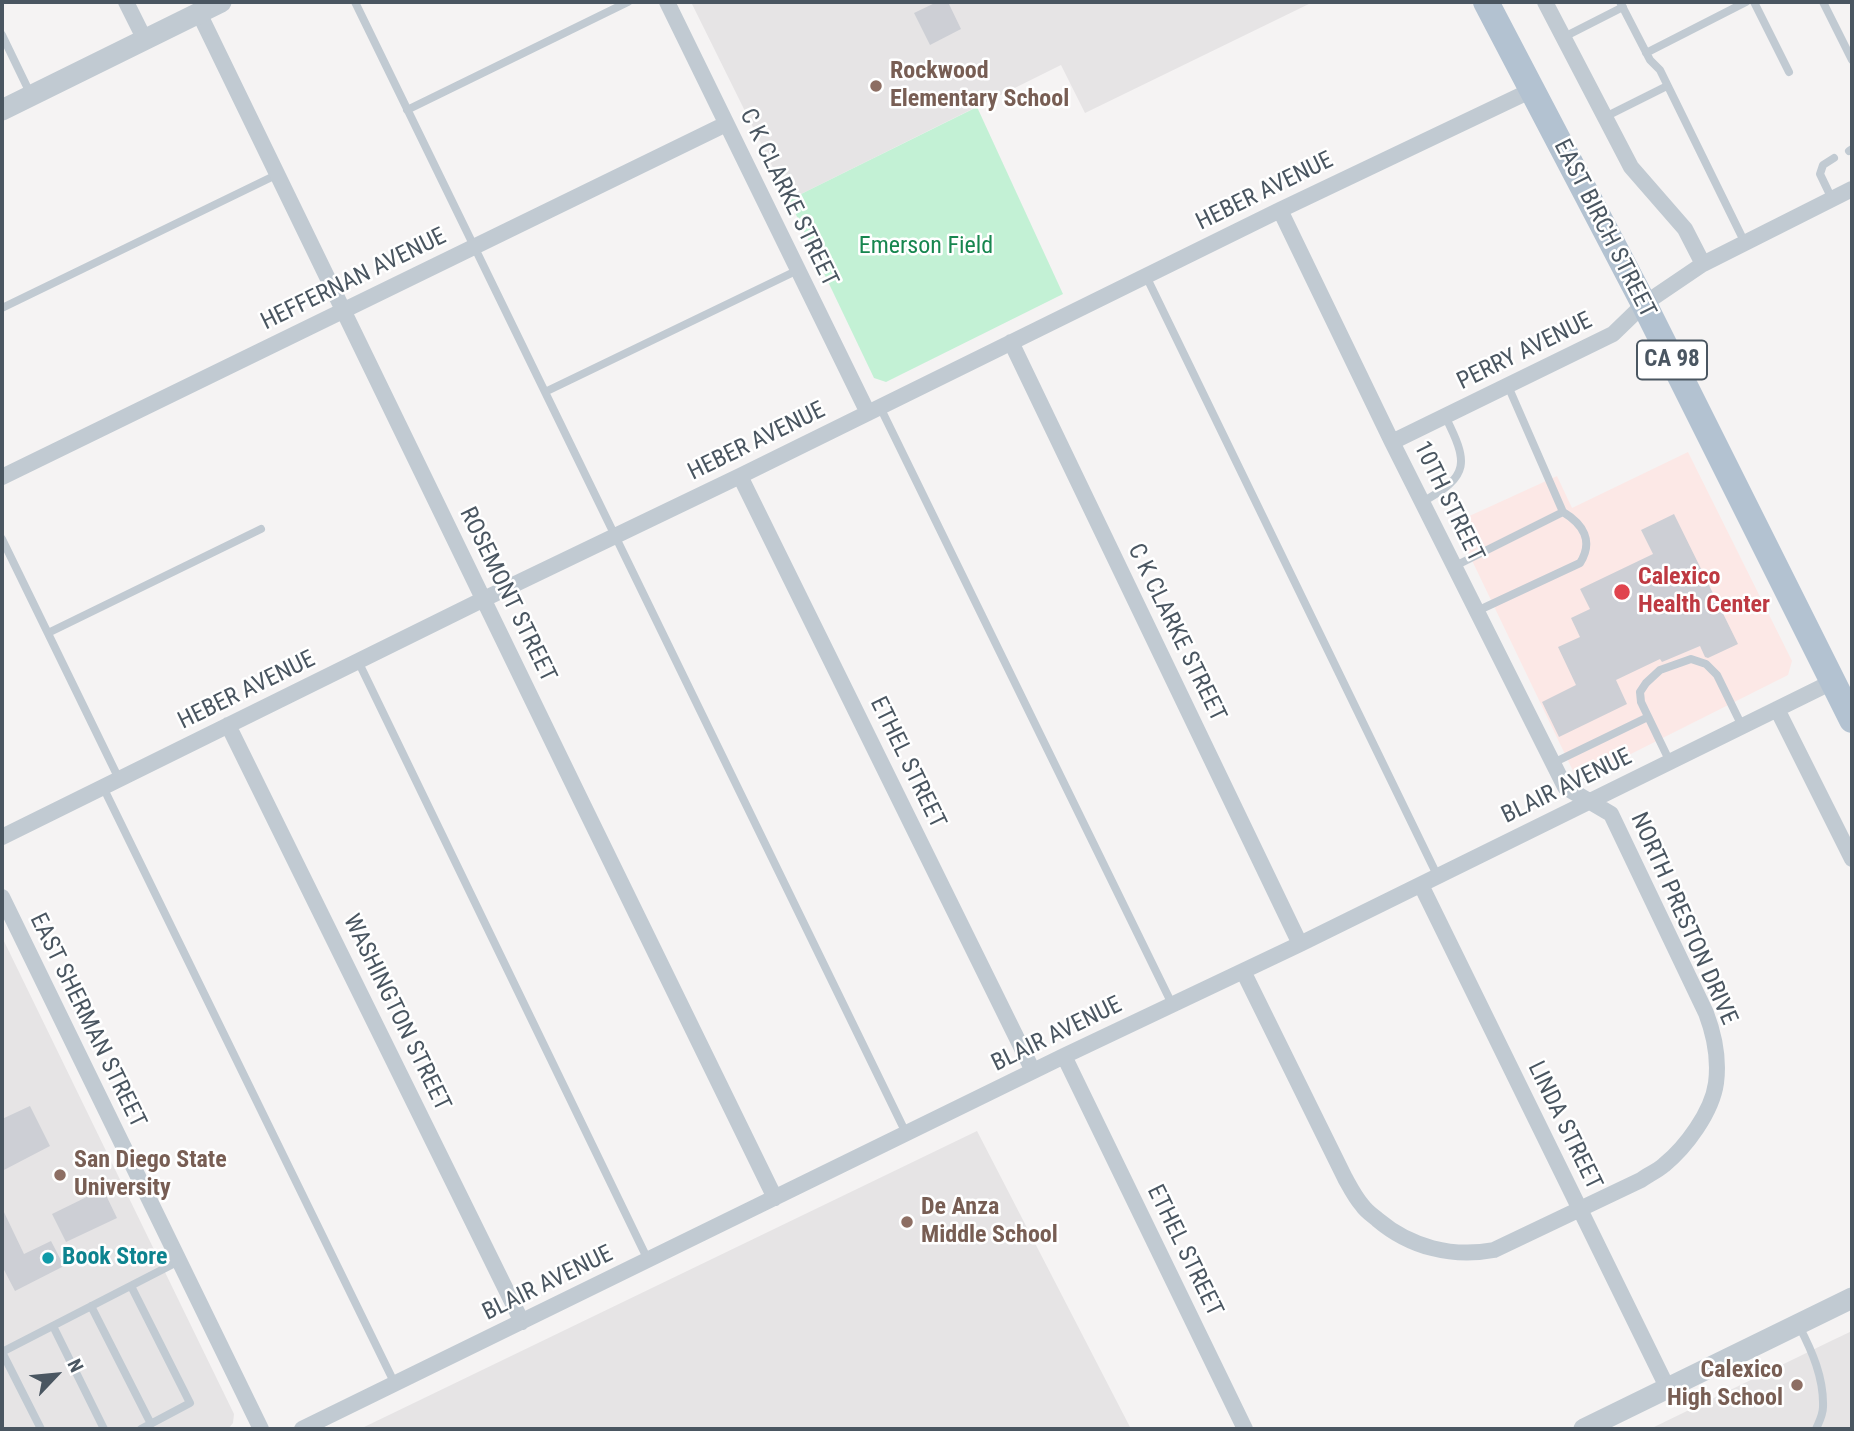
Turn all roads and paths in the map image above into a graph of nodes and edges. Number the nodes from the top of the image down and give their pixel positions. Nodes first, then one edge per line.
1 (126, 2) edge
2 (221, 2) edge
3 (355, 2) edge
4 (628, 2) edge
5 (667, 2) edge
6 (1486, 2) edge
7 (1545, 2) edge
8 (1746, 2) edge
9 (1754, 2) edge
10 (1823, 2) edge
11 (1622, 5) edge
12 (199, 13) junction
13 (2, 35) edge
14 (1564, 37) junction
15 (145, 40) junction
16 (1646, 53) junction
17 (1852, 60) edge
18 (1789, 72) dead end
19 (1667, 86) junction
20 (1532, 90) junction
21 (31, 96) junction
22 (2, 110) edge
23 (407, 110) junction
24 (1605, 117) junction
25 (726, 124) junction
26 (1834, 158) dead end
27 (276, 175) junction
28 (1852, 189) edge
29 (1832, 199) junction
30 (1280, 210) junction
31 (1745, 243) junction
32 (474, 247) junction
33 (1703, 264) junction
34 (798, 270) junction
35 (1146, 276) junction
36 (1644, 304) junction
37 (2, 308) edge
38 (341, 311) junction
39 (1010, 342) junction
40 (1508, 386) junction
41 (545, 392) junction
42 (874, 410) junction
43 (1445, 416) junction
44 (1392, 442) junction
45 (740, 476) junction
46 (2, 477) edge
47 (1422, 502) junction
48 (1563, 512) junction
49 (261, 529) dead end
50 (615, 536) junction
51 (2, 538) edge
52 (1454, 566) junction
53 (484, 599) junction
54 (1477, 611) junction
55 (48, 633) junction
56 (358, 661) junction
57 (1832, 682) junction
58 (1777, 709) junction
59 (1648, 717) junction
60 (1852, 720) edge
61 (228, 725) junction
62 (1742, 726) junction
63 (1670, 762) junction
64 (1552, 763) junction
65 (119, 779) junction
66 (103, 787) junction
67 (1589, 801) junction
68 (2, 837) edge
69 (1852, 859) edge
70 (1438, 877) junction
71 (1421, 885) junction
72 (2, 897) edge
73 (1300, 944) junction
74 (1243, 971) junction
75 (1172, 1004) junction
76 (1064, 1056) junction
77 (1033, 1071) junction
78 (906, 1133) junction
79 (775, 1198) junction
80 (1580, 1209) junction
81 (648, 1260) junction
82 (179, 1261) junction
83 (131, 1286) junction
84 (1852, 1298) edge
85 (91, 1306) junction
86 (522, 1322) junction
87 (1798, 1325) junction
88 (53, 1326) junction
89 (2, 1352) edge
90 (395, 1384) junction
91 (1667, 1387) junction
92 (151, 1424) junction
93 (41, 1429) edge
94 (104, 1429) edge
95 (141, 1429) edge
96 (261, 1429) edge
97 (302, 1429) edge
98 (1245, 1429) edge
99 (1584, 1429) edge
100 (1816, 1429) edge

1 - 15 street
2 - 12 street
3 - 23 lane
4 - 23 lane
5 - 25 street, C K CLARKE STREET
6 - 20 main road, EAST BIRCH STREET / CA 98
7 - 14 street
8 - 16 lane
9 - 18 lane
10 - 17 lane
11 - 14 lane
11 - 16 lane
12 - 15 street
12 - 27 street, ROSEMONT STREET
13 - 21 lane
14 - 24 street
15 - 21 street
16 - 19 lane
19 - 24 lane
19 - 31 lane
20 - 30 street, HEBER AVENUE
20 - 36 main road, EAST BIRCH STREET / CA 98
21 - 22 street
23 - 32 lane
24 - 33 street
25 - 32 street, HEFFERNAN AVENUE
25 - 34 street, C K CLARKE STREET
26 - 29 lane
27 - 37 lane
27 - 38 street, ROSEMONT STREET
28 - 29 street, PERRY AVENUE
29 - 31 street, PERRY AVENUE
30 - 35 street, HEBER AVENUE
30 - 44 street, 10TH STREET
31 - 33 street, PERRY AVENUE
32 - 38 street, HEFFERNAN AVENUE
32 - 41 lane
33 - 36 street, PERRY AVENUE
34 - 41 lane
34 - 42 street, C K CLARKE STREET
35 - 39 street, HEBER AVENUE
35 - 70 lane
36 - 40 street, PERRY AVENUE
36 - 57 main road, EAST BIRCH STREET / CA 98
38 - 46 street, HEFFERNAN AVENUE
38 - 53 street, ROSEMONT STREET
39 - 42 street, HEBER AVENUE
39 - 73 street, C K CLARKE STREET
40 - 43 street, PERRY AVENUE
40 - 48 lane
41 - 50 lane
42 - 45 street, HEBER AVENUE
42 - 75 lane
43 - 44 street, PERRY AVENUE
43 - 47 lane
44 - 47 street, 10TH STREET
45 - 50 street, HEBER AVENUE
45 - 77 street, ETHEL STREET
47 - 52 street, 10TH STREET
48 - 52 lane
48 - 54 lane
49 - 55 lane
50 - 53 street, HEBER AVENUE
50 - 78 lane
51 - 55 lane
52 - 54 street, 10TH STREET
53 - 56 street, HEBER AVENUE
53 - 79 street, ROSEMONT STREET
54 - 64 street, 10TH STREET
55 - 65 lane
56 - 61 street, HEBER AVENUE
56 - 81 lane
57 - 58 street, BLAIR AVENUE
57 - 60 main road, EAST BIRCH STREET / CA 98
58 - 62 street, BLAIR AVENUE
58 - 69 street
59 - 62 lane
59 - 63 lane
59 - 64 lane
61 - 65 street, HEBER AVENUE
61 - 86 street, WASHINGTON STREET
62 - 63 street, BLAIR AVENUE
63 - 67 street, BLAIR AVENUE
64 - 67 street, 10TH STREET
65 - 66 street, HEBER AVENUE
66 - 68 street, HEBER AVENUE
66 - 90 lane
67 - 70 street, BLAIR AVENUE
67 - 80 street, NORTH PRESTON DRIVE
70 - 71 street, BLAIR AVENUE
71 - 73 street, BLAIR AVENUE
71 - 80 street, LINDA STREET
72 - 82 street, EAST SHERMAN STREET
73 - 74 street, BLAIR AVENUE
74 - 75 street, BLAIR AVENUE
74 - 80 street, NORTH PRESTON DRIVE
75 - 76 street, BLAIR AVENUE
76 - 77 street, BLAIR AVENUE
76 - 98 street, ETHEL STREET
77 - 78 street, BLAIR AVENUE
78 - 79 street, BLAIR AVENUE
79 - 81 street, BLAIR AVENUE
80 - 91 street, LINDA STREET
81 - 86 street, BLAIR AVENUE
82 - 83 lane
82 - 96 street, EAST SHERMAN STREET
83 - 85 lane
83 - 92 lane
84 - 87 street
85 - 88 lane
85 - 92 lane
86 - 90 street, BLAIR AVENUE
87 - 91 street
87 - 100 lane
88 - 89 lane
88 - 94 lane
89 - 93 lane
90 - 97 street, BLAIR AVENUE
91 - 99 street
92 - 95 lane

